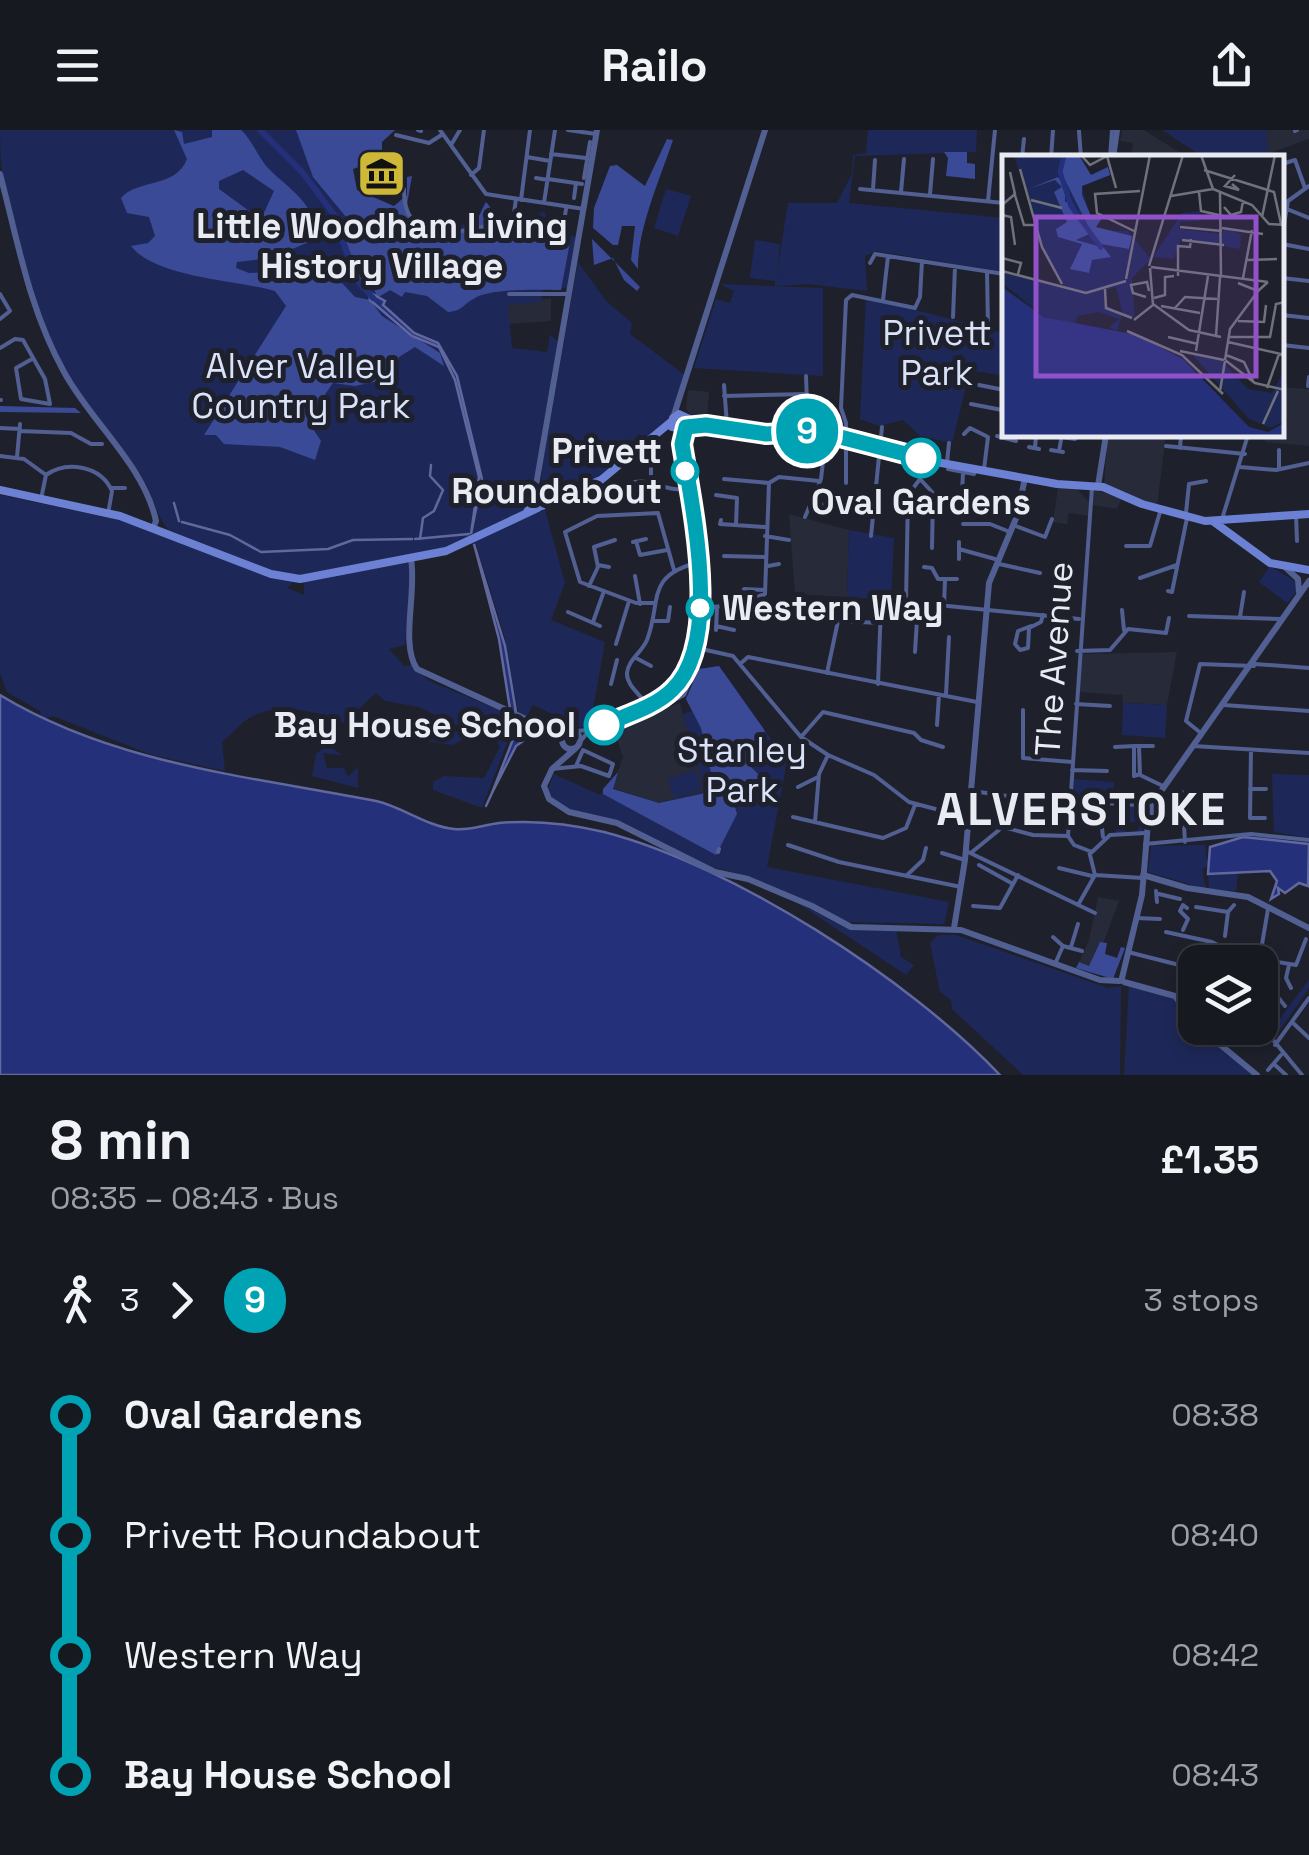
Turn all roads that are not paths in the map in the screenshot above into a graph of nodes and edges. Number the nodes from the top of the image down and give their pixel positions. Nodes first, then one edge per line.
1 (408, 130) edge
2 (460, 130) edge
3 (484, 130) edge
4 (530, 130) edge
5 (555, 130) edge
6 (568, 130) edge
7 (765, 130) edge
8 (995, 130) edge
9 (1057, 130) edge
10 (1114, 130) edge
11 (441, 132) edge
12 (596, 132) edge
13 (396, 135) dead end
14 (406, 137) junction
15 (483, 139) junction
16 (1024, 139) dead end
17 (494, 140) dead end
18 (590, 142) dead end
19 (450, 145) junction
20 (482, 150) junction
21 (493, 152) dead end
22 (552, 154) junction
23 (1022, 155) edge
24 (1053, 155) edge
25 (1111, 155) edge
26 (1112, 155) edge
27 (527, 158) junction
28 (587, 158) junction
29 (904, 159) dead end
30 (875, 160) dead end
31 (934, 160) dead end
32 (550, 161) junction
33 (1284, 163) edge
34 (0, 175) edge
35 (471, 175) junction
36 (536, 178) dead end
37 (548, 179) junction
38 (386, 180) dead end
39 (581, 182) junction
40 (523, 184) junction
41 (532, 186) dead end
42 (1307, 187) edge
43 (860, 189) dead end
44 (873, 190) junction
45 (902, 192) junction
46 (930, 195) junction
47 (574, 198) dead end
48 (518, 199) junction
49 (988, 201) junction
50 (544, 203) junction
51 (1002, 203) edge
52 (1284, 206) edge
53 (566, 207) junction
54 (1284, 208) edge
55 (584, 209) junction
56 (1309, 218) edge
57 (513, 220) junction
58 (518, 226) dead end
59 (554, 234) dead end
60 (1284, 241) edge
61 (1309, 249) edge
62 (888, 256) junction
63 (922, 261) junction
64 (870, 263) dead end
65 (955, 266) junction
66 (987, 272) junction
67 (1002, 274) edge
68 (1284, 278) edge
69 (1309, 282) edge
70 (0, 294) edge
71 (509, 294) dead end
72 (571, 294) junction
73 (883, 300) junction
74 (1284, 315) edge
75 (953, 317) dead end
76 (1309, 318) edge
77 (0, 319) edge
78 (988, 326) dead end
79 (0, 336) edge
80 (1284, 345) edge
81 (2, 346) edge
82 (1309, 348) edge
83 (32, 359) junction
84 (806, 376) dead end
85 (1309, 377) edge
86 (724, 385) dead end
87 (979, 386) dead end
88 (1308, 386) edge
89 (1002, 392) edge
90 (807, 394) junction
91 (724, 396) junction
92 (971, 404) dead end
93 (1002, 412) edge
94 (680, 424) junction
95 (882, 427) dead end
96 (0, 428) edge
97 (20, 428) junction
98 (727, 428) junction
99 (808, 431) junction
100 (826, 433) junction
101 (964, 434) dead end
102 (844, 438) junction
103 (1008, 438) edge
104 (1036, 438) edge
105 (1062, 438) edge
106 (1105, 438) edge
107 (1181, 438) edge
108 (1247, 438) edge
109 (1016, 441) dead end
110 (949, 443) dead end
111 (102, 444) dead end
112 (1166, 446) dead end
113 (1034, 448) dead end
114 (1180, 448) junction
115 (877, 449) junction
116 (1051, 450) dead end
117 (1279, 450) dead end
118 (1244, 454) junction
119 (651, 455) dead end
120 (0, 456) edge
121 (17, 457) junction
122 (921, 458) junction
123 (1309, 463) edge
124 (948, 467) junction
125 (1239, 467) junction
126 (980, 469) junction
127 (1279, 470) junction
128 (964, 472) junction
129 (46, 475) junction
130 (1025, 478) junction
131 (651, 479) junction
132 (724, 479) dead end
133 (920, 480) junction
134 (819, 481) junction
135 (1206, 481) dead end
136 (848, 482) dead end
137 (769, 483) junction
138 (122, 485) dead end
139 (1095, 486) junction
140 (112, 488) junction
141 (616, 488) dead end
142 (687, 489) junction
143 (0, 490) edge
144 (716, 495) dead end
145 (962, 495) dead end
146 (41, 499) junction
147 (539, 499) junction
148 (152, 501) junction
149 (812, 502) junction
150 (1225, 504) junction
151 (842, 510) dead end
152 (1161, 510) junction
153 (108, 514) junction
154 (152, 514) junction
155 (1309, 514) edge
156 (1296, 515) junction
157 (120, 516) junction
158 (807, 516) dead end
159 (1223, 517) junction
160 (1052, 518) dead end
161 (1186, 518) junction
162 (720, 520) dead end
163 (1204, 521) junction
164 (963, 524) dead end
165 (736, 525) junction
166 (156, 526) junction
167 (765, 527) junction
168 (1012, 529) junction
169 (1227, 532) junction
170 (765, 536) junction
171 (871, 536) dead end
172 (646, 539) dead end
173 (616, 540) dead end
174 (790, 540) dead end
175 (1296, 541) dead end
176 (189, 542) junction
177 (1126, 546) dead end
178 (932, 548) dead end
179 (667, 550) junction
180 (726, 554) dead end
181 (766, 557) junction
182 (958, 558) dead end
183 (411, 559) junction
184 (995, 561) junction
185 (696, 563) junction
186 (778, 564) dead end
187 (1177, 564) junction
188 (598, 565) junction
189 (609, 566) dead end
190 (768, 566) junction
191 (924, 567) dead end
192 (1285, 567) junction
193 (674, 570) junction
194 (1309, 570) edge
195 (1040, 573) dead end
196 (634, 576) dead end
197 (1140, 578) dead end
198 (945, 580) junction
199 (957, 580) dead end
200 (1309, 581) edge
201 (589, 586) junction
202 (768, 590) junction
203 (604, 591) junction
204 (1168, 591) dead end
205 (1244, 592) dead end
206 (1298, 593) junction
207 (763, 596) junction
208 (630, 601) junction
209 (906, 602) junction
210 (654, 603) junction
211 (742, 603) junction
212 (918, 603) junction
213 (640, 604) junction
214 (944, 605) junction
215 (670, 607) dead end
216 (700, 608) junction
217 (717, 608) junction
218 (987, 609) junction
219 (567, 613) dead end
220 (1125, 613) dead end
221 (766, 614) junction
222 (1043, 615) junction
223 (755, 616) dead end
224 (1168, 616) dead end
225 (1188, 616) dead end
226 (1240, 618) junction
227 (1080, 619) junction
228 (1281, 620) junction
229 (652, 621) junction
230 (593, 622) junction
231 (798, 622) dead end
232 (880, 623) junction
233 (600, 626) dead end
234 (1031, 626) junction
235 (734, 630) dead end
236 (1124, 630) junction
237 (949, 637) dead end
238 (616, 644) dead end
239 (699, 651) junction
240 (1078, 651) junction
241 (916, 652) dead end
242 (736, 655) dead end
243 (636, 658) junction
244 (745, 658) junction
245 (617, 660) dead end
246 (740, 664) junction
247 (1254, 665) junction
248 (651, 666) dead end
249 (693, 667) junction
250 (1309, 668) edge
251 (614, 673) junction
252 (827, 673) junction
253 (627, 676) junction
254 (611, 684) dead end
255 (878, 684) junction
256 (946, 694) junction
257 (939, 695) junction
258 (978, 702) junction
259 (650, 704) junction
260 (1076, 704) junction
261 (1224, 705) junction
262 (1110, 706) dead end
263 (1023, 710) dead end
264 (1309, 711) edge
265 (937, 726) dead end
266 (594, 729) junction
267 (550, 730) junction
268 (571, 731) junction
269 (1202, 734) junction
270 (802, 737) junction
271 (563, 744) junction
272 (578, 745) junction
273 (1136, 746) junction
274 (1153, 746) dead end
275 (1193, 746) junction
276 (943, 747) dead end
277 (1115, 747) dead end
278 (1251, 750) junction
279 (1309, 753) edge
280 (828, 755) junction
281 (565, 758) junction
282 (1072, 762) junction
283 (576, 766) junction
284 (552, 769) junction
285 (1072, 770) junction
286 (1105, 773) dead end
287 (818, 777) junction
288 (802, 786) dead end
289 (1163, 786) junction
290 (1250, 788) junction
291 (1266, 789) dead end
292 (972, 791) junction
293 (1219, 794) dead end
294 (1036, 800) dead end
295 (1071, 801) junction
296 (1099, 802) junction
297 (915, 805) junction
298 (1153, 806) junction
299 (793, 817) dead end
300 (1242, 817) dead end
301 (1250, 818) junction
302 (1264, 818) dead end
303 (969, 820) junction
304 (815, 822) junction
305 (1001, 828) junction
306 (1146, 833) junction
307 (1068, 836) junction
308 (1105, 838) junction
309 (1309, 840) edge
310 (1184, 842) junction
311 (1145, 844) junction
312 (788, 845) dead end
313 (926, 846) dead end
314 (1098, 848) junction
315 (1089, 851) junction
316 (942, 853) dead end
317 (968, 855) junction
318 (1094, 859) junction
319 (978, 865) dead end
320 (1059, 868) dead end
321 (1018, 874) junction
322 (906, 876) junction
323 (1093, 876) junction
324 (1143, 877) junction
325 (1013, 884) junction
326 (961, 887) junction
327 (1187, 888) junction
328 (1215, 892) junction
329 (1156, 902) dead end
330 (1183, 904) junction
331 (1234, 905) dead end
332 (974, 906) dead end
333 (1078, 906) junction
334 (1196, 907) dead end
335 (1213, 908) junction
336 (1268, 910) junction
337 (1228, 912) junction
338 (1095, 914) dead end
339 (1136, 918) junction
340 (1158, 922) dead end
341 (1078, 924) dead end
342 (1309, 928) edge
343 (954, 929) junction
344 (1183, 930) dead end
345 (1166, 932) dead end
346 (1225, 936) dead end
347 (1053, 937) dead end
348 (1306, 938) dead end
349 (1218, 945) edge
350 (1263, 945) edge
351 (1064, 946) junction
352 (1071, 947) junction
353 (1082, 951) dead end
354 (1128, 952) junction
355 (1278, 963) edge
356 (1055, 964) junction
357 (1178, 965) edge
358 (1289, 965) junction
359 (1122, 980) junction
360 (1290, 987) dead end
361 (1278, 998) edge
362 (1178, 1000) edge
363 (1308, 1002) edge
364 (1284, 1006) dead end
365 (1293, 1022) junction
366 (1309, 1038) edge
367 (1278, 1041) edge
368 (1222, 1045) edge
369 (1275, 1045) edge
370 (1283, 1053) junction
371 (1274, 1064) junction
372 (1268, 1070) dead end
373 (1287, 1074) edge
374 (1257, 1075) edge
375 (1302, 1075) edge

1 - 14 street
2 - 19 street
3 - 15 street
4 - 27 street
5 - 22 street
6 - 12 street
7 - 94 street
8 - 49 street
9 - 24 street
10 - 25 street
10 - 26 street
11 - 14 street
11 - 19 street
12 - 55 street
13 - 14 street
15 - 17 street
15 - 20 street
16 - 23 street
18 - 28 street
19 - 35 street
20 - 21 street
20 - 35 street
22 - 28 street
22 - 32 street
27 - 32 street
27 - 40 street
28 - 39 street
29 - 45 street
30 - 44 street
31 - 46 street
32 - 37 street
33 - 42 street
34 - 148 street
35 - 48 street
36 - 37 street
37 - 39 street
37 - 50 street
38 - 57 street
39 - 47 street
40 - 41 street
40 - 48 street
42 - 52 street
43 - 44 street
44 - 45 street
45 - 46 street
46 - 49 street
48 - 50 street
48 - 57 street
49 - 51 street
50 - 53 street
53 - 55 street
53 - 59 street
54 - 56 street
55 - 72 street
57 - 58 street
60 - 61 street
62 - 63 street
62 - 64 street
62 - 73 street
63 - 65 street
63 - 73 street
65 - 66 street
65 - 75 street
66 - 67 street
66 - 78 street
68 - 69 street
70 - 77 street
71 - 72 street
72 - 147 street
73 - 102 street
74 - 76 street
79 - 81 street
80 - 82 street
81 - 83 street
83 - 83 street
84 - 90 street
85 - 88 street
86 - 91 street
87 - 89 street
90 - 91 street
90 - 99 street
91 - 98 street
92 - 93 street
94 - 98 main road
94 - 142 street
94 - 147 main road
95 - 115 street
96 - 97 street
97 - 111 street
97 - 121 street
98 - 99 main road
99 - 100 main road
100 - 102 main road
100 - 134 street
101 - 126 street
102 - 115 main road
102 - 136 street
103 - 109 street
104 - 113 street
105 - 116 street
106 - 139 street
107 - 114 street
108 - 118 street
110 - 124 street
112 - 114 street
114 - 118 street
115 - 122 main road
115 - 171 street
117 - 127 street
118 - 125 street
119 - 131 street
120 - 121 street
121 - 129 street
122 - 124 main road
122 - 133 street
123 - 127 street
124 - 126 main road
124 - 128 street
125 - 127 street
125 - 150 street
126 - 128 street
126 - 130 main road
128 - 145 street
129 - 140 street
129 - 146 street
130 - 139 main road
130 - 168 street
131 - 141 street
131 - 142 street
132 - 137 street
133 - 178 street
133 - 209 street
134 - 137 street
134 - 149 street
135 - 161 street
137 - 167 street
138 - 140 street
139 - 152 main road
139 - 227 street, The Avenue
140 - 153 street
142 - 185 street
143 - 146 main road
144 - 165 street
146 - 153 main road
147 - 183 main road
148 - 154 street
148 - 166 street
149 - 151 street
149 - 158 street
150 - 159 street
150 - 159 street
152 - 161 main road
152 - 177 street
153 - 157 main road
154 - 157 street
154 - 166 street
155 - 156 main road
156 - 159 main road
156 - 175 street
157 - 166 main road
159 - 163 main road
159 - 169 main road
160 - 168 street
161 - 163 main road
161 - 187 street
162 - 165 street
163 - 169 main road
164 - 168 street
165 - 167 street
166 - 176 main road
166 - 176 main road
167 - 170 street
168 - 184 street
169 - 192 main road
170 - 174 street
170 - 181 street
172 - 179 street
173 - 188 street
176 - 183 main road
179 - 193 street
179 - 201 street
180 - 181 street
181 - 190 street
182 - 184 street
183 - 267 street
184 - 195 street
184 - 218 street
185 - 193 street
185 - 216 street
186 - 190 street
187 - 197 street
187 - 204 street
188 - 189 street
188 - 201 street
190 - 202 street
191 - 198 street
192 - 194 main road
192 - 206 street
193 - 210 street
196 - 213 street
198 - 199 street
198 - 214 street
200 - 206 street
201 - 203 street
202 - 207 street
202 - 211 street
203 - 208 street
203 - 230 street
205 - 226 street
206 - 228 street
207 - 211 street
207 - 221 street
208 - 213 street
208 - 238 street
209 - 212 street
209 - 232 street
210 - 213 street
210 - 229 street
211 - 217 street
212 - 214 street
212 - 241 street
214 - 218 street
215 - 229 street
216 - 217 street
216 - 239 street
217 - 235 street
218 - 222 street
218 - 258 street
219 - 230 street
220 - 236 street
221 - 223 street
221 - 231 street
222 - 227 street
222 - 234 street
224 - 236 street
225 - 226 street
226 - 228 street
227 - 240 street, The Avenue
228 - 247 street
229 - 243 street
230 - 233 street
232 - 252 street
232 - 255 street
234 - 234 street
236 - 240 street
237 - 256 street
239 - 246 street
239 - 249 street
240 - 260 street, The Avenue
242 - 244 street
243 - 248 street
243 - 253 street
244 - 246 street
244 - 252 street
245 - 251 street
246 - 270 street
247 - 250 street
247 - 261 street
247 - 269 street
249 - 259 street
249 - 259 street
251 - 253 street
251 - 254 street
252 - 255 street
253 - 259 street
255 - 257 street
256 - 257 street
256 - 258 street
257 - 265 street
258 - 292 street
259 - 266 street
260 - 262 street
260 - 282 street, The Avenue
261 - 264 street
261 - 269 street
263 - 282 street
266 - 268 street
266 - 272 street
267 - 268 street
267 - 271 street
268 - 271 street
268 - 272 street
269 - 275 street
270 - 276 street
270 - 280 street
271 - 272 street
271 - 281 street
272 - 281 street
273 - 274 street
273 - 277 street
273 - 289 street
275 - 278 street
275 - 289 street
278 - 279 street
278 - 290 street
280 - 287 street
280 - 297 street
281 - 284 street
282 - 285 street, The Avenue
283 - 283 street
283 - 284 street
284 - 343 street
285 - 286 street
285 - 295 street, The Avenue
287 - 288 street
287 - 304 street
289 - 298 street
290 - 291 street
290 - 301 street
292 - 294 street
292 - 303 street
293 - 310 street
295 - 296 street
295 - 307 street, The Avenue
296 - 298 street
296 - 308 street
297 - 303 street
297 - 304 street
298 - 306 street
299 - 304 street
300 - 301 street
301 - 302 street
303 - 305 street
303 - 317 street
305 - 307 street
305 - 317 street
306 - 308 street
306 - 311 street
307 - 315 street
308 - 314 street
309 - 310 street
310 - 311 street
311 - 324 street
312 - 322 street
313 - 322 street
314 - 315 street
314 - 318 street
315 - 318 street
316 - 317 street
317 - 321 street
317 - 326 street
318 - 323 street
319 - 325 street
320 - 323 street
321 - 325 street
321 - 333 street
322 - 326 street
323 - 324 street
323 - 333 street
324 - 327 street
324 - 339 street
325 - 332 street
326 - 343 street
327 - 328 street
327 - 330 street
328 - 335 street
328 - 336 street
329 - 330 street
330 - 344 street
331 - 337 street
333 - 338 street
334 - 335 street
335 - 337 street
336 - 342 street
336 - 350 street
337 - 346 street
339 - 340 street
339 - 354 street
341 - 352 street
343 - 356 street
345 - 349 street
347 - 351 street
348 - 358 street
351 - 352 street
351 - 356 street
352 - 353 street
354 - 357 street
354 - 359 street
355 - 358 street
356 - 359 street
358 - 360 street
359 - 362 street
361 - 364 street
363 - 365 street
365 - 366 street
365 - 367 street
368 - 374 street
369 - 370 street
370 - 371 street
370 - 375 street
371 - 372 street
371 - 373 street

